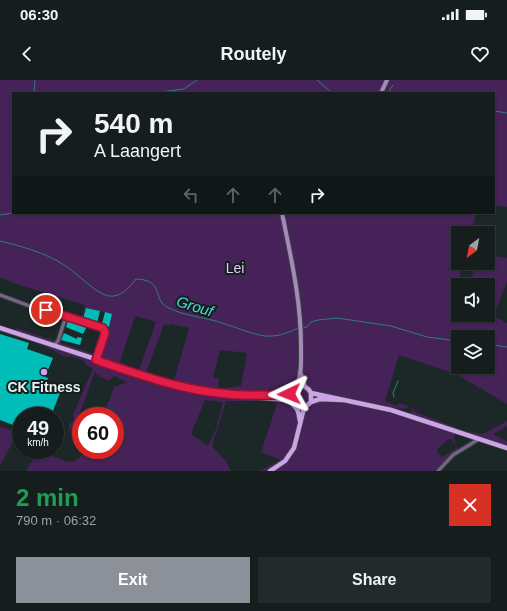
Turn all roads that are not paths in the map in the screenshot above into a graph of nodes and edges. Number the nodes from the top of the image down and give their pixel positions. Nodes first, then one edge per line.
1 (387, 80) edge
2 (381, 92) edge
3 (282, 214) edge
4 (0, 295) edge
5 (66, 316) junction
6 (0, 328) edge
7 (54, 346) junction
8 (96, 360) junction
9 (301, 371) junction
10 (297, 386) junction
11 (305, 386) junction
12 (290, 392) junction
13 (311, 392) junction
14 (238, 396) junction
15 (289, 400) junction
16 (346, 400) junction
17 (311, 402) junction
18 (296, 407) junction
19 (304, 408) junction
20 (300, 421) junction
21 (480, 439) junction
22 (507, 448) edge
23 (270, 471) edge
24 (438, 471) edge

1 - 2 main road
3 - 9 main road
4 - 5 street
5 - 7 street
5 - 8 street
6 - 7 main road
7 - 8 main road
8 - 14 main road
9 - 10 main road
9 - 11 main road
10 - 11 main road
10 - 12 main road
11 - 13 main road
12 - 14 main road
12 - 15 main road
13 - 16 main road
13 - 17 main road
14 - 15 main road
15 - 18 main road
16 - 17 main road
16 - 21 main road
17 - 19 main road
18 - 19 main road
18 - 20 main road
19 - 20 main road
20 - 23 main road
21 - 22 main road
21 - 24 street

